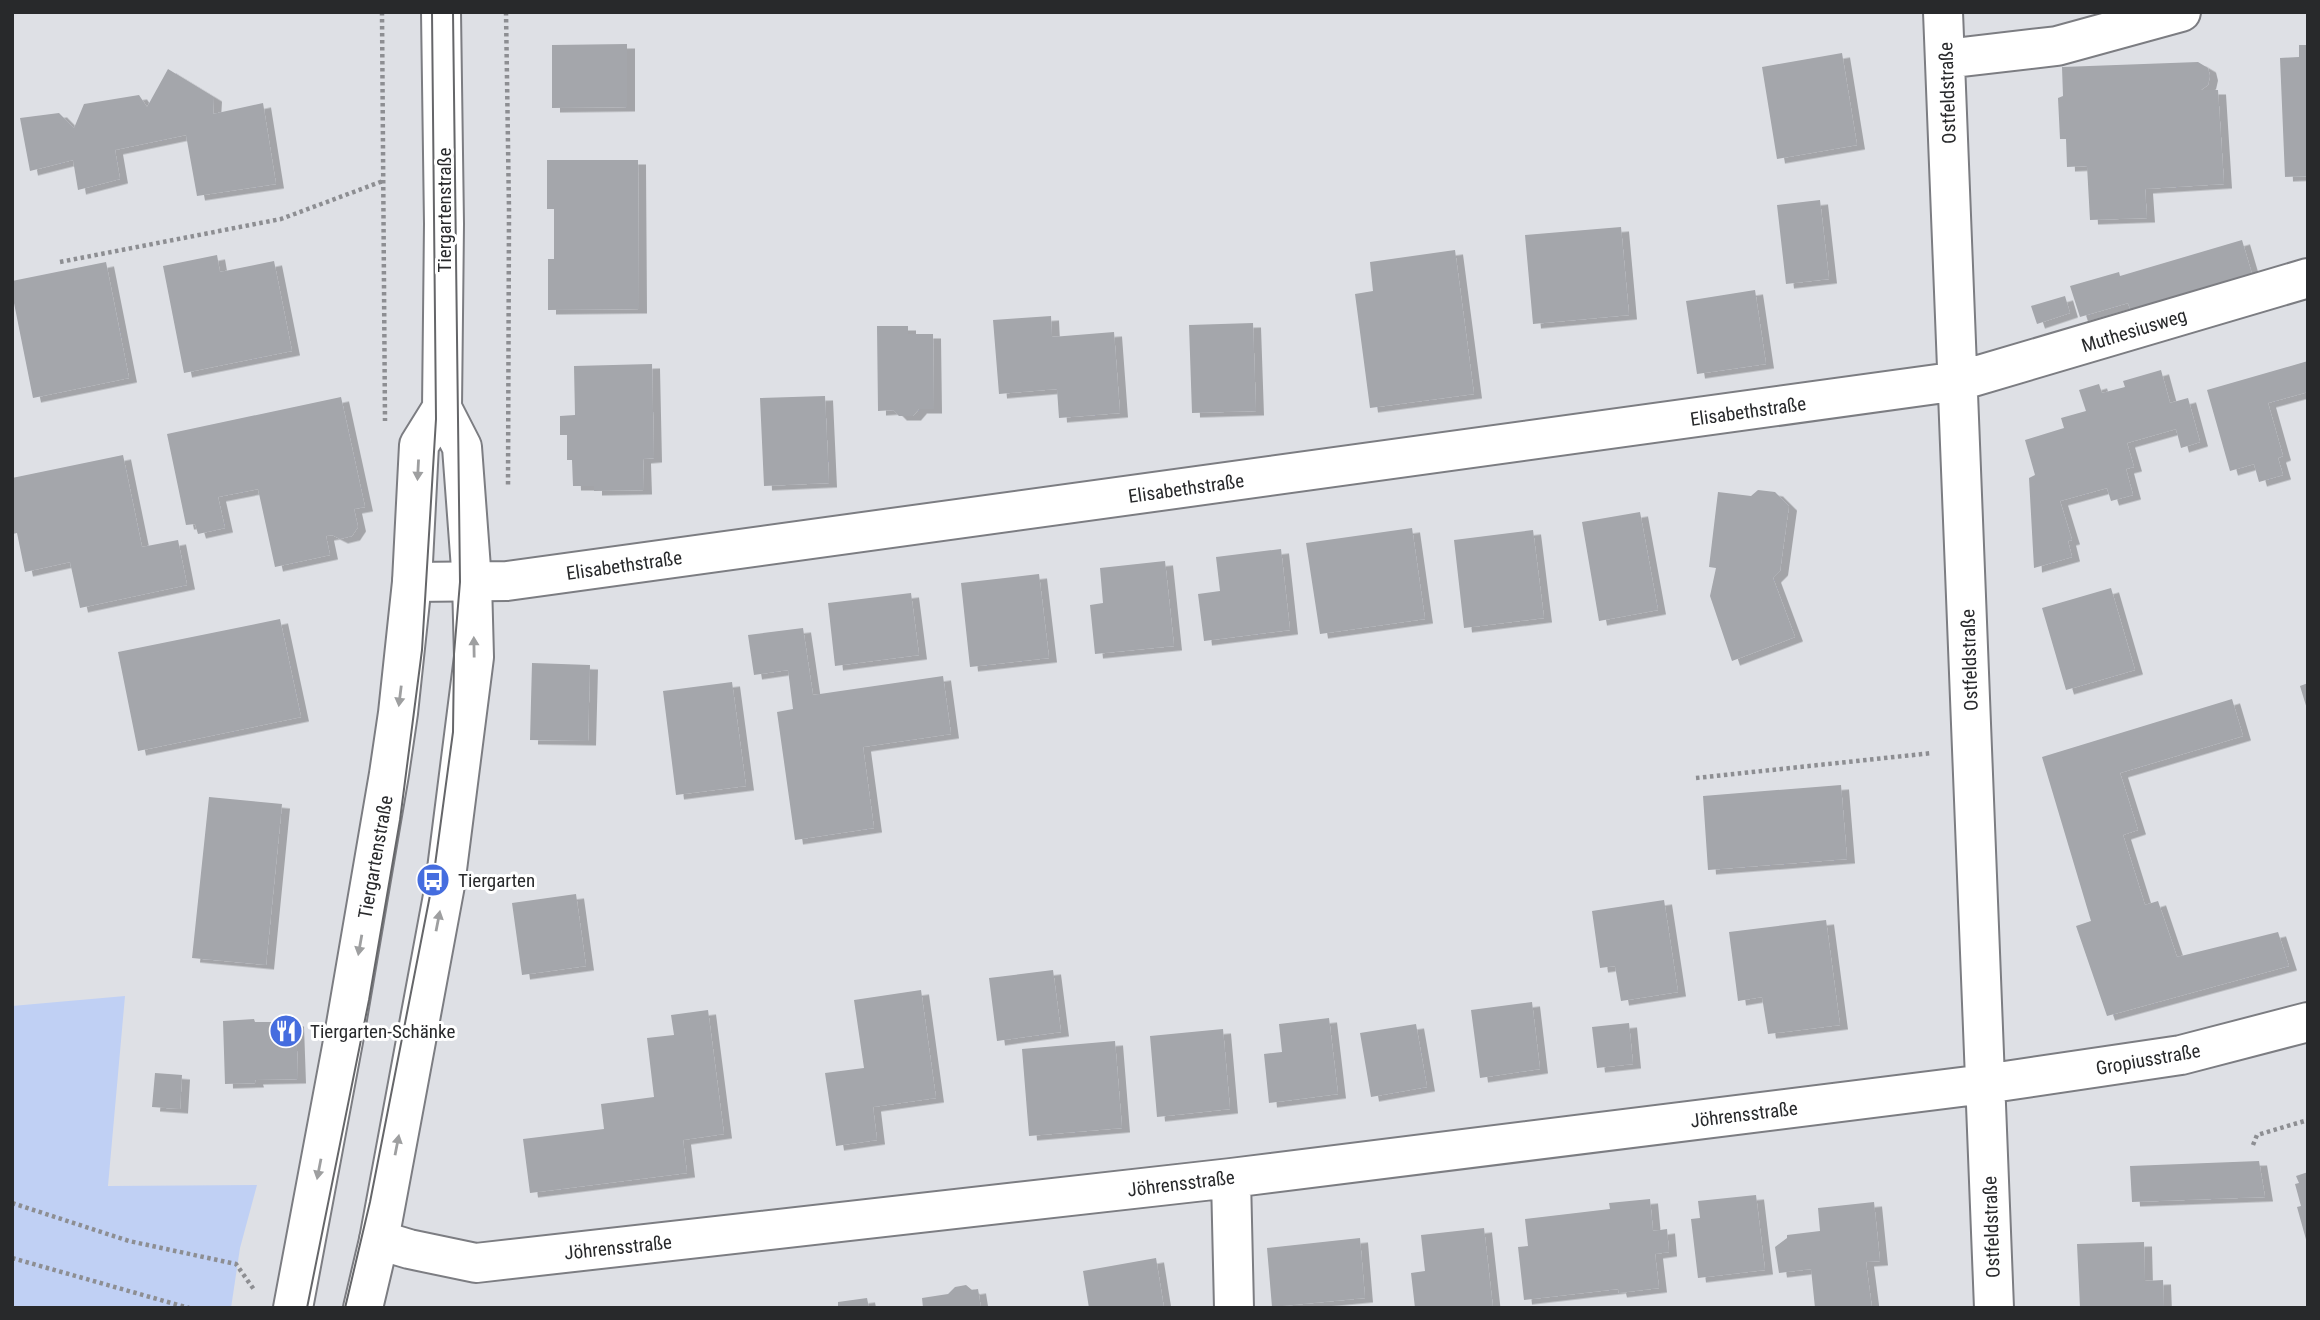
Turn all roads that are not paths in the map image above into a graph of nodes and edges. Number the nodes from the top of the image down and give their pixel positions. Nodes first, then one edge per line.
1 (442, 12) edge
2 (1943, 12) edge
3 (2180, 12) edge
4 (1945, 60) junction
5 (2308, 278) edge
6 (1959, 382) junction
7 (442, 408) junction
8 (412, 582) junction
9 (472, 582) junction
10 (2308, 1022) edge
11 (1985, 1084) junction
12 (1231, 1178) junction
13 (379, 1240) junction
14 (276, 1302) edge
15 (363, 1308) edge
16 (1234, 1308) edge
17 (1994, 1308) edge

1 - 7 street, Tiergartenstraße
2 - 4 street, Ostfeldstraße
3 - 4 street
4 - 6 street, Ostfeldstraße
5 - 6 street, Muthesiusweg
6 - 9 street, Elisabethstraße
6 - 11 street, Ostfeldstraße
7 -> 8 street, Tiergartenstraße
7 - 9 street, Tiergartenstraße
8 - 9 street, Elisabethstraße
8 -> 14 street, Tiergartenstraße
13 -> 9 street, Tiergartenstraße
10 - 11 street, Gropiusstraße
11 - 12 street, Jöhrensstraße
11 - 17 street, Ostfeldstraße
12 - 13 street, Jöhrensstraße
12 - 16 street
13 - 15 street, Tiergartenstraße

